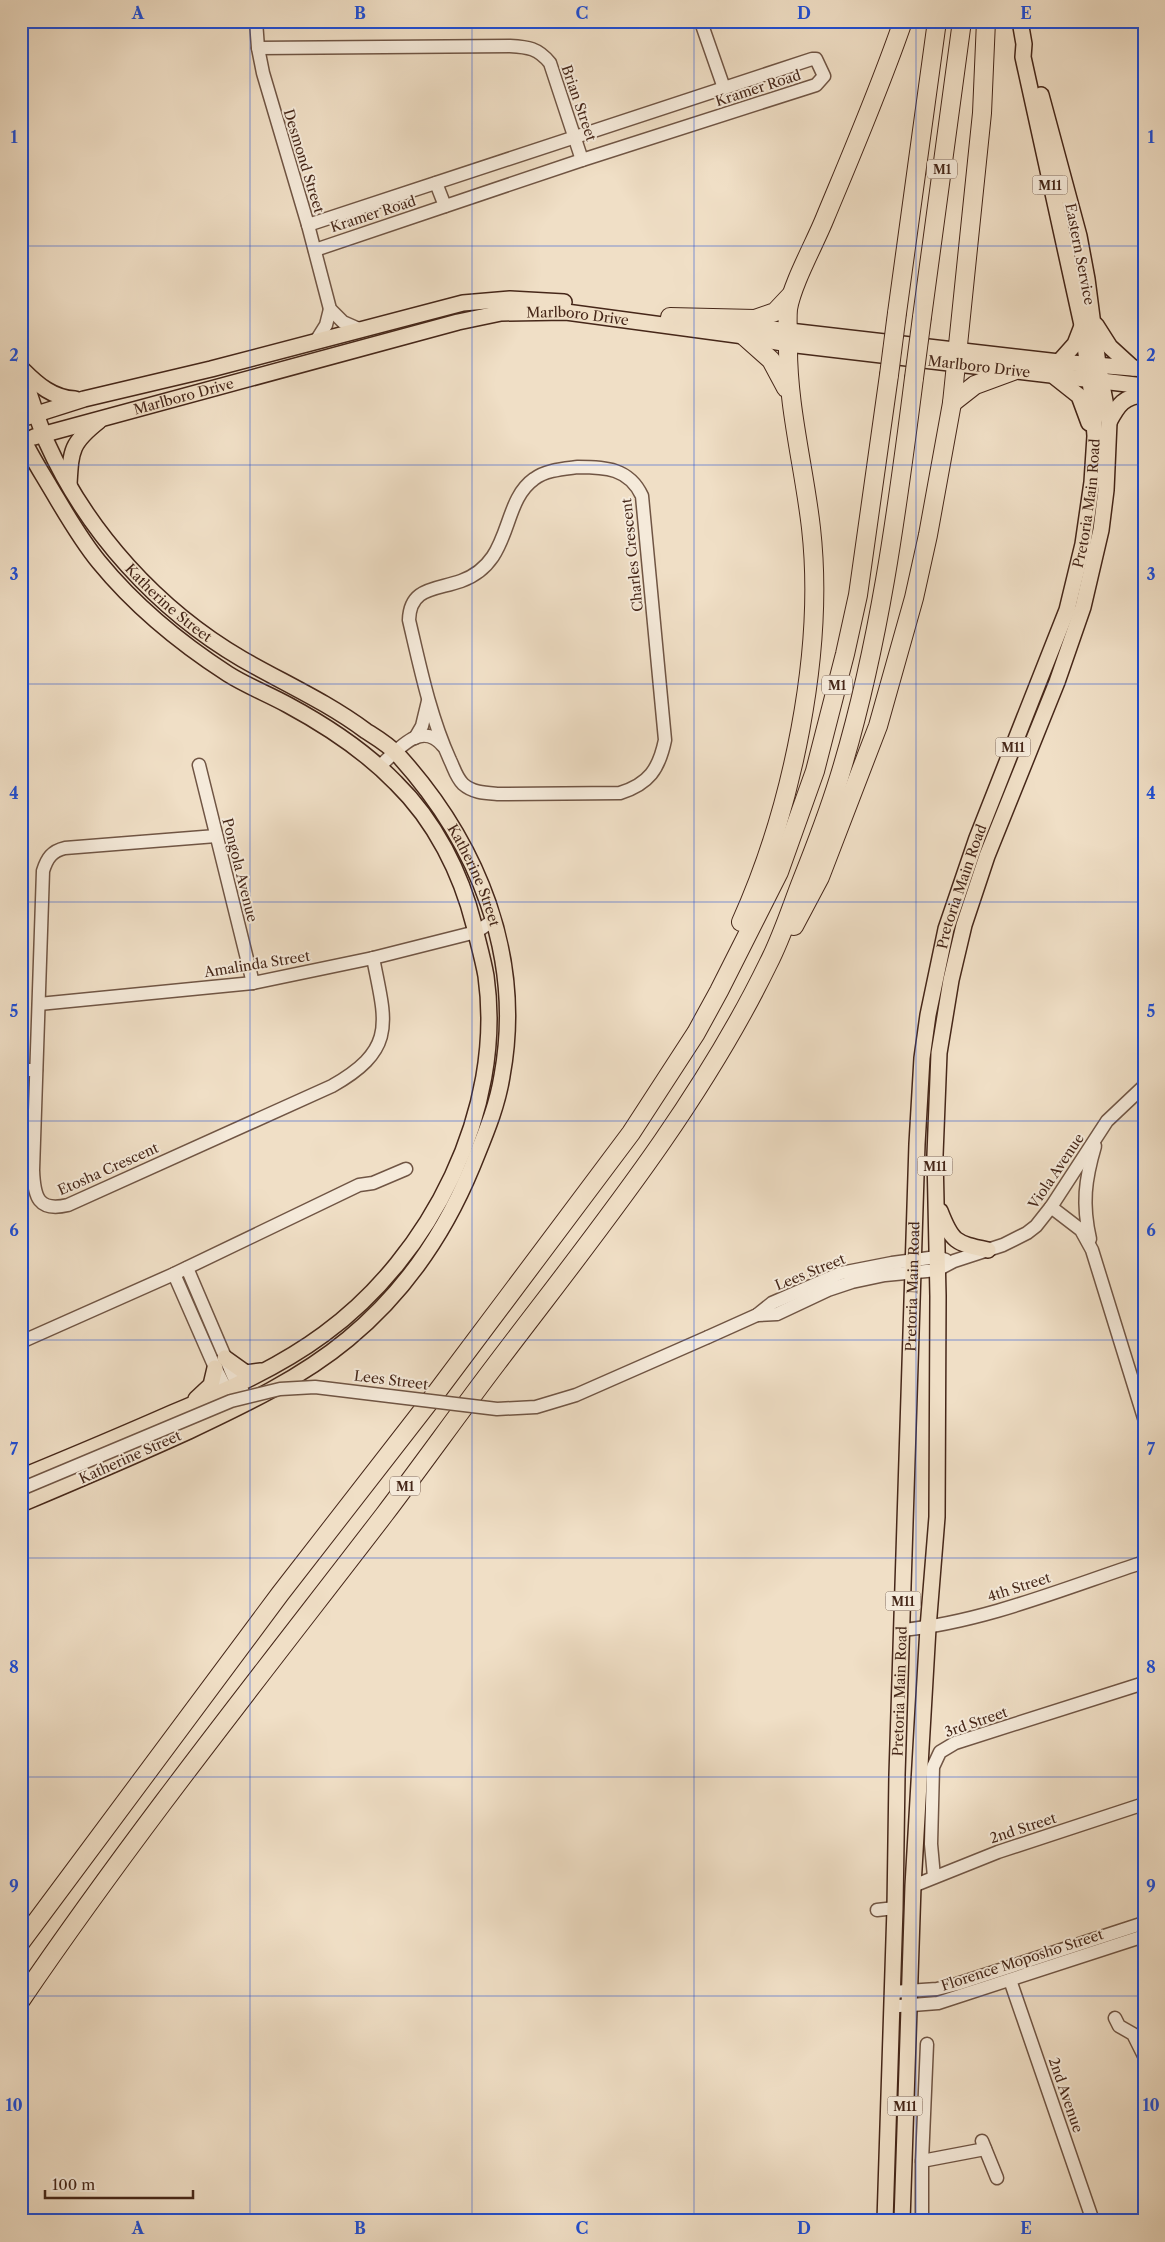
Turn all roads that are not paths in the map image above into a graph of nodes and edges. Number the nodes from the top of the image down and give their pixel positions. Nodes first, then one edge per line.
1 (256, 21) edge
2 (709, 21) edge
3 (903, 21) edge
4 (937, 21) edge
5 (962, 21) edge
6 (986, 21) edge
7 (1020, 21) edge
8 (258, 48) junction
9 (724, 88) junction
10 (574, 137) junction
11 (582, 160) junction
12 (436, 182) junction
13 (445, 206) junction
14 (308, 225) junction
15 (314, 250) junction
16 (794, 292) junction
17 (330, 309) junction
18 (670, 316) junction
19 (1087, 321) junction
20 (359, 329) junction
21 (744, 336) junction
22 (788, 338) junction
23 (316, 341) junction
24 (956, 357) junction
25 (1059, 362) junction
26 (1092, 363) junction
27 (21, 368) edge
28 (1138, 368) edge
29 (1013, 371) junction
30 (1052, 376) junction
31 (1095, 380) junction
32 (1144, 386) edge
33 (1144, 395) edge
34 (84, 399) junction
35 (791, 400) junction
36 (952, 403) junction
37 (36, 414) junction
38 (21, 419) edge
39 (102, 419) junction
40 (1109, 422) junction
41 (44, 434) junction
42 (1095, 436) junction
43 (22, 437) edge
44 (69, 485) junction
45 (428, 699) junction
46 (415, 738) junction
47 (443, 746) junction
48 (396, 753) junction
49 (199, 765) dead end
50 (379, 767) junction
51 (216, 836) junction
52 (494, 920) junction
53 (476, 932) junction
54 (373, 958) junction
55 (771, 959) junction
56 (726, 977) junction
57 (253, 983) junction
58 (39, 1004) junction
59 (21, 1070) edge
60 (36, 1070) junction
61 (1144, 1086) edge
62 (1100, 1132) junction
63 (406, 1170) dead end
64 (936, 1200) junction
65 (1051, 1207) junction
66 (988, 1250) junction
67 (1092, 1250) junction
68 (937, 1264) junction
69 (913, 1266) junction
70 (187, 1268) junction
71 (174, 1274) junction
72 (21, 1342) edge
73 (220, 1363) junction
74 (263, 1370) junction
75 (231, 1388) junction
76 (245, 1405) junction
77 (180, 1410) junction
78 (1144, 1418) edge
79 (21, 1477) edge
80 (21, 1489) edge
81 (21, 1504) edge
82 (1144, 1562) edge
83 (928, 1628) junction
84 (902, 1630) junction
85 (1144, 1683) edge
86 (1144, 1804) edge
87 (934, 1877) junction
88 (913, 1886) junction
89 (895, 1908) junction
90 (877, 1910) dead end
91 (1144, 1923) edge
92 (1144, 1936) edge
93 (21, 1942) edge
94 (1010, 1980) junction
95 (908, 1998) junction
96 (892, 1999) junction
97 (21, 2000) edge
98 (1115, 2018) dead end
99 (927, 2044) dead end
100 (1144, 2056) edge
101 (922, 2160) junction
102 (997, 2178) dead end
103 (885, 2221) edge
104 (902, 2221) edge
105 (922, 2221) edge
106 (1094, 2221) edge

1 - 8 street, Desmond Street
2 - 9 street
3 - 16 highway
4 - 56 highway, M1, bridge
5 - 55 highway, M1, bridge
6 - 24 highway
7 - 19 main road, Eastern Service / M11
8 - 10 street, Brian Street
8 - 14 street, Desmond Street
9 - 10 street, Kramer Road
9 - 11 street, Kramer Road
10 - 11 street, Brian Street
10 - 12 street, Kramer Road
11 - 13 street, Kramer Road
12 - 13 street
12 - 14 street, Kramer Road
13 - 15 street, Kramer Road
14 - 15 street, Desmond Street
15 - 17 street, Desmond Street
16 - 18 highway
16 - 22 highway
17 - 20 street
17 - 23 street
18 - 20 main road, Marlboro Drive
18 - 22 main road, Marlboro Drive
19 - 25 main road
19 - 26 main road, Eastern Service / M11
19 - 28 main road
20 - 23 main road, Marlboro Drive
21 - 22 main road, Marlboro Drive
21 - 35 highway
21 - 39 main road, Marlboro Drive
22 - 24 main road, Marlboro Drive
22 - 35 highway
23 - 34 main road, Marlboro Drive
24 - 25 main road, Marlboro Drive
24 - 29 main road, Marlboro Drive
24 - 36 highway
25 - 26 main road, Marlboro Drive
26 - 28 main road, Marlboro Drive
26 - 31 main road, Eastern Service / M11
27 - 34 main road
27 - 37 main road, Katherine Street
29 - 30 main road, Marlboro Drive
29 - 36 highway
30 - 31 main road, Marlboro Drive
30 - 42 main road
31 - 32 main road, Marlboro Drive
31 - 40 main road, Pretoria Main Road / M11
31 - 42 main road, Pretoria Main Road / M11
33 - 40 main road
34 - 37 main road, Marlboro Drive
35 - 56 highway
36 - 55 highway
37 - 38 main road, Marlboro Drive
37 - 41 main road, Katherine Street
39 - 41 main road, Marlboro Drive
39 - 44 main road
40 - 64 main road, Pretoria Main Road / M11
41 - 43 main road, Marlboro Drive
41 - 44 main road, Katherine Street
42 - 69 main road, Pretoria Main Road / M11
43 - 50 main road, Katherine Street
44 - 48 main road, Katherine Street
45 - 46 street, Charles Crescent
45 - 47 street, Charles Crescent
45 - 47 street, Charles Crescent
46 - 47 street
46 - 48 street, Charles Crescent
48 - 50 street, Charles Crescent
48 - 52 main road, Katherine Street
49 - 51 street, Pongola Avenue
50 - 53 main road, Katherine Street
51 - 57 street, Pongola Avenue
51 - 58 street, Etosha Crescent
52 - 53 street, Amalinda Street
52 - 76 main road, Katherine Street
53 - 54 street, Amalinda Street
53 - 74 main road, Katherine Street
54 - 57 street, Amalinda Street
54 - 60 street, Etosha Crescent
55 - 97 highway, M1
56 - 93 highway, M1
57 - 58 street, Amalinda Street
58 - 60 street, Etosha Crescent
59 - 60 street
61 - 62 street, Viola Avenue
62 - 65 street, Viola Avenue
62 - 67 street, Viola Avenue
63 - 70 street
64 - 66 main road
64 - 68 main road, Pretoria Main Road / M11
65 - 66 street, Viola Avenue
65 - 67 street
66 - 68 street, Viola Avenue
67 - 78 street
68 - 69 street, Lees Street
68 - 83 main road, Pretoria Main Road / M11
69 - 80 street, Lees Street, bridge
69 - 84 main road, Pretoria Main Road / M11
70 - 71 street
70 - 73 street
71 - 72 street
71 - 73 street
73 - 74 main road
73 - 75 street
73 - 77 main road
74 - 75 main road, Katherine Street
75 - 76 street
75 - 77 main road, Katherine Street
76 - 81 main road, Katherine Street
77 - 79 main road, Katherine Street
82 - 83 street, 4th Street
83 - 84 street, 4th Street
83 - 88 main road, Pretoria Main Road / M11
84 - 89 main road, Pretoria Main Road / M11
85 - 87 street, 3rd Street
86 - 87 street, 2nd Street
87 - 88 street, 2nd Street
88 - 95 main road, Pretoria Main Road / M11
89 - 90 street
89 - 96 main road, Pretoria Main Road / M11
91 - 95 street, Florence Moposho Street
92 - 94 street, Florence Moposho Street
94 - 95 street, Florence Moposho Street
94 - 106 street, 2nd Avenue
95 - 96 street
95 - 104 main road, Pretoria Main Road / M11
96 - 103 main road, Pretoria Main Road / M11
98 - 100 street
99 - 101 street
101 - 102 street
101 - 105 street

